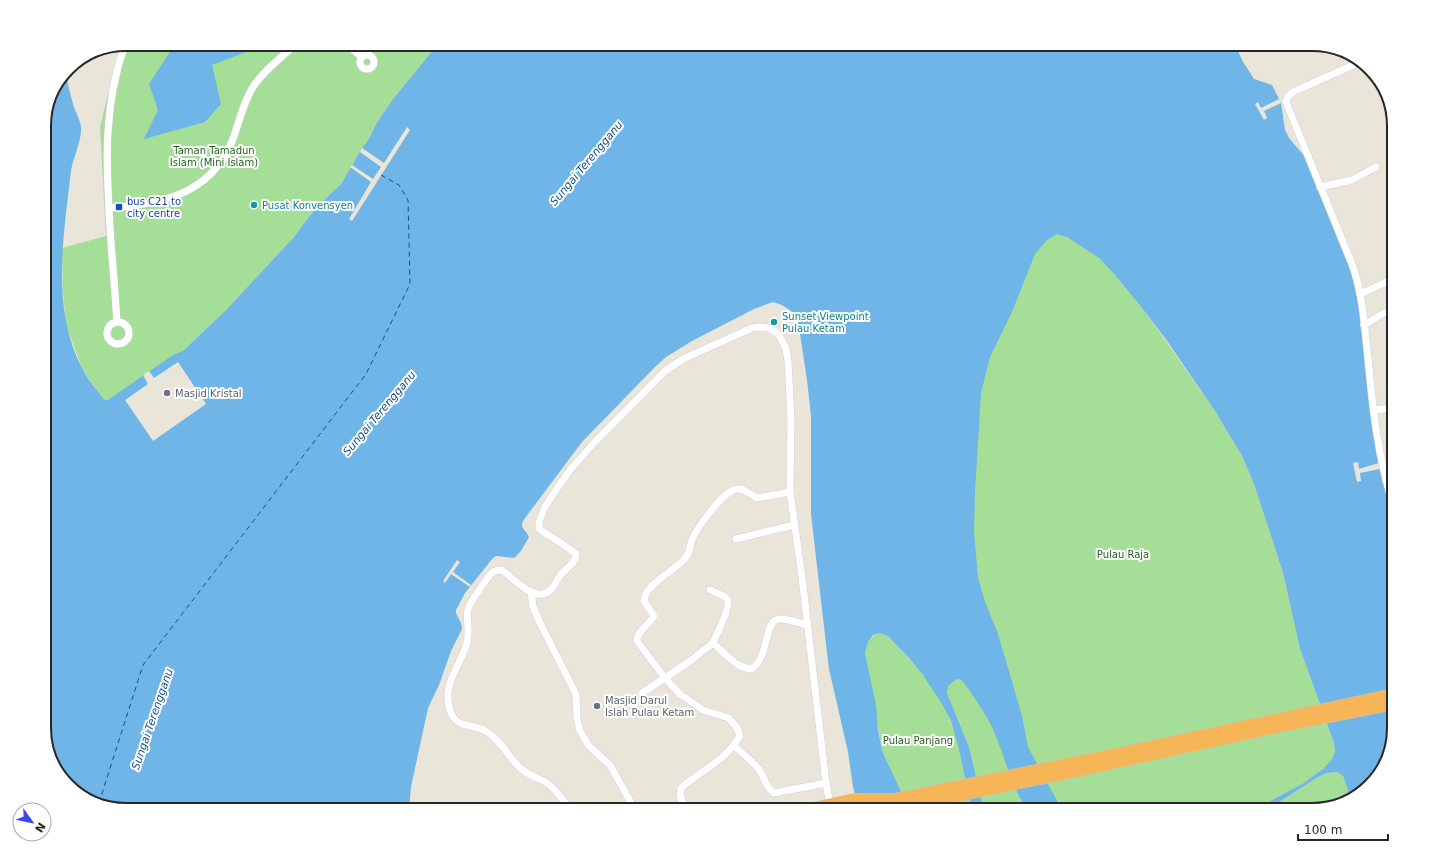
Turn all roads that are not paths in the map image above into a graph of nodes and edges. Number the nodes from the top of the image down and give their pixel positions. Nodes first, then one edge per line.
1 (124, 51) edge
2 (288, 51) edge
3 (355, 51) edge
4 (362, 57) dead end
5 (1354, 65) edge
6 (1376, 167) dead end
7 (1320, 187) junction
8 (109, 208) junction
9 (1387, 282) edge
10 (1360, 294) junction
11 (1387, 312) edge
12 (117, 322) dead end
13 (1364, 322) junction
14 (1387, 409) edge
15 (1374, 410) junction
16 (1386, 480) joint
17 (1387, 483) edge
18 (790, 492) junction
19 (794, 525) junction
20 (736, 539) dead end
21 (710, 590) dead end
22 (532, 592) junction
23 (806, 625) junction
24 (713, 643) junction
25 (665, 678) junction
26 (642, 693) dead end
27 (1387, 696) edge
28 (1387, 705) edge
29 (1282, 722) junction
30 (734, 746) junction
31 (1063, 769) junction
32 (826, 783) junction
33 (897, 799) junction
34 (565, 803) edge
35 (631, 803) edge
36 (683, 803) edge
37 (830, 803) edge
38 (836, 803) edge
39 (877, 803) edge
40 (921, 803) edge

1 - 8 street
2 - 8 street
3 - 4 street
5 - 7 street
6 - 7 street
7 - 10 street
8 - 12 street
9 - 10 street
10 - 13 street
11 - 13 street
13 - 15 street
14 - 15 street
15 - 16 street
16 - 17 street
18 - 19 street
18 - 22 street
18 - 25 street
19 - 20 street
19 - 23 street
21 - 24 street
22 - 34 street
22 - 35 street
23 - 24 street
23 - 32 street
24 - 25 street
25 - 26 street
25 - 30 street
27 - 29 highway
28 - 29 highway
29 - 31 highway
30 - 32 street
30 - 36 street
31 - 33 highway
31 - 40 highway
32 - 37 street
33 - 38 highway, bridge
33 - 39 highway, bridge

